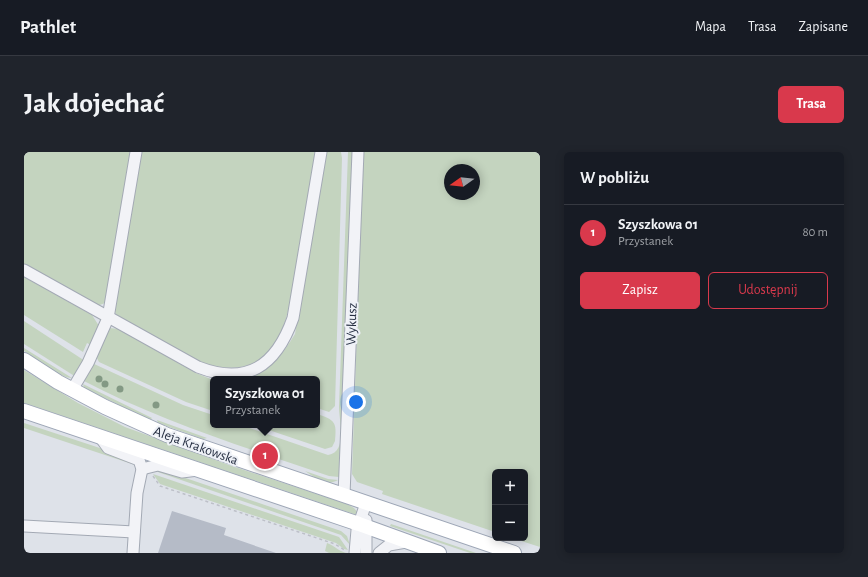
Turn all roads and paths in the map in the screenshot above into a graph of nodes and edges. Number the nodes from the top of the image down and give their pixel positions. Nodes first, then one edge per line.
1 (136, 152) edge
2 (320, 152) edge
3 (358, 152) edge
4 (24, 270) edge
5 (108, 318) junction
6 (24, 360) edge
7 (72, 390) junction
8 (24, 411) edge
9 (100, 437) junction
10 (201, 470) junction
11 (147, 471) junction
12 (344, 495) junction
13 (366, 503) junction
14 (363, 525) junction
15 (24, 526) edge
16 (134, 532) junction
17 (406, 542) junction
18 (352, 552) edge
19 (133, 553) edge
20 (366, 553) edge
21 (379, 553) edge
22 (439, 553) edge
23 (514, 553) edge

1 - 5 street
2 - 5 street
3 - 12 street, Wykusz
4 - 5 street
5 - 7 street
6 - 7 main road, Aleja Krakowska
7 - 12 main road, Aleja Krakowska
8 - 9 main road, Aleja Krakowska
9 - 10 main road, Aleja Krakowska
9 - 11 street
10 - 11 street
10 - 14 main road, Aleja Krakowska
11 - 16 street
11 - 18 path
12 - 13 main road, Aleja Krakowska
13 - 14 street
13 - 23 main road, Aleja Krakowska
14 - 17 main road, Aleja Krakowska
14 - 18 street
14 - 20 street
15 - 16 street
16 - 19 street
17 - 21 street
17 - 22 main road, Aleja Krakowska

